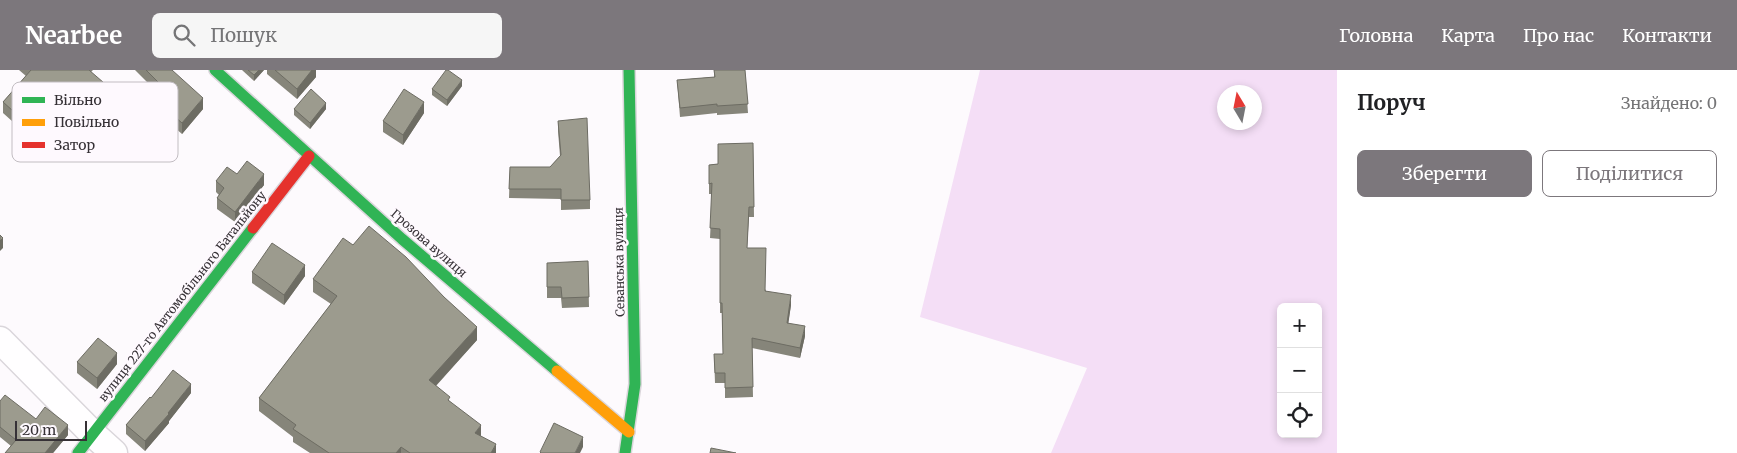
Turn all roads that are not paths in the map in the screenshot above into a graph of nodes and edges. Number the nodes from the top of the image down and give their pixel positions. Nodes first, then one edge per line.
1 (215, 70) edge
2 (629, 70) edge
3 (309, 156) junction
4 (0, 340) edge
5 (629, 432) junction
6 (85, 443) edge
7 (114, 453) edge
8 (625, 453) edge

1 - 3 street, Грозова вулиця
2 - 5 street, Севанська вулиця
3 - 5 street, Грозова вулиця
3 - 6 street, вулиця 227-го Автомобільного Батальйону
4 - 6 street
5 - 8 street, Севанська вулиця
6 - 7 street

